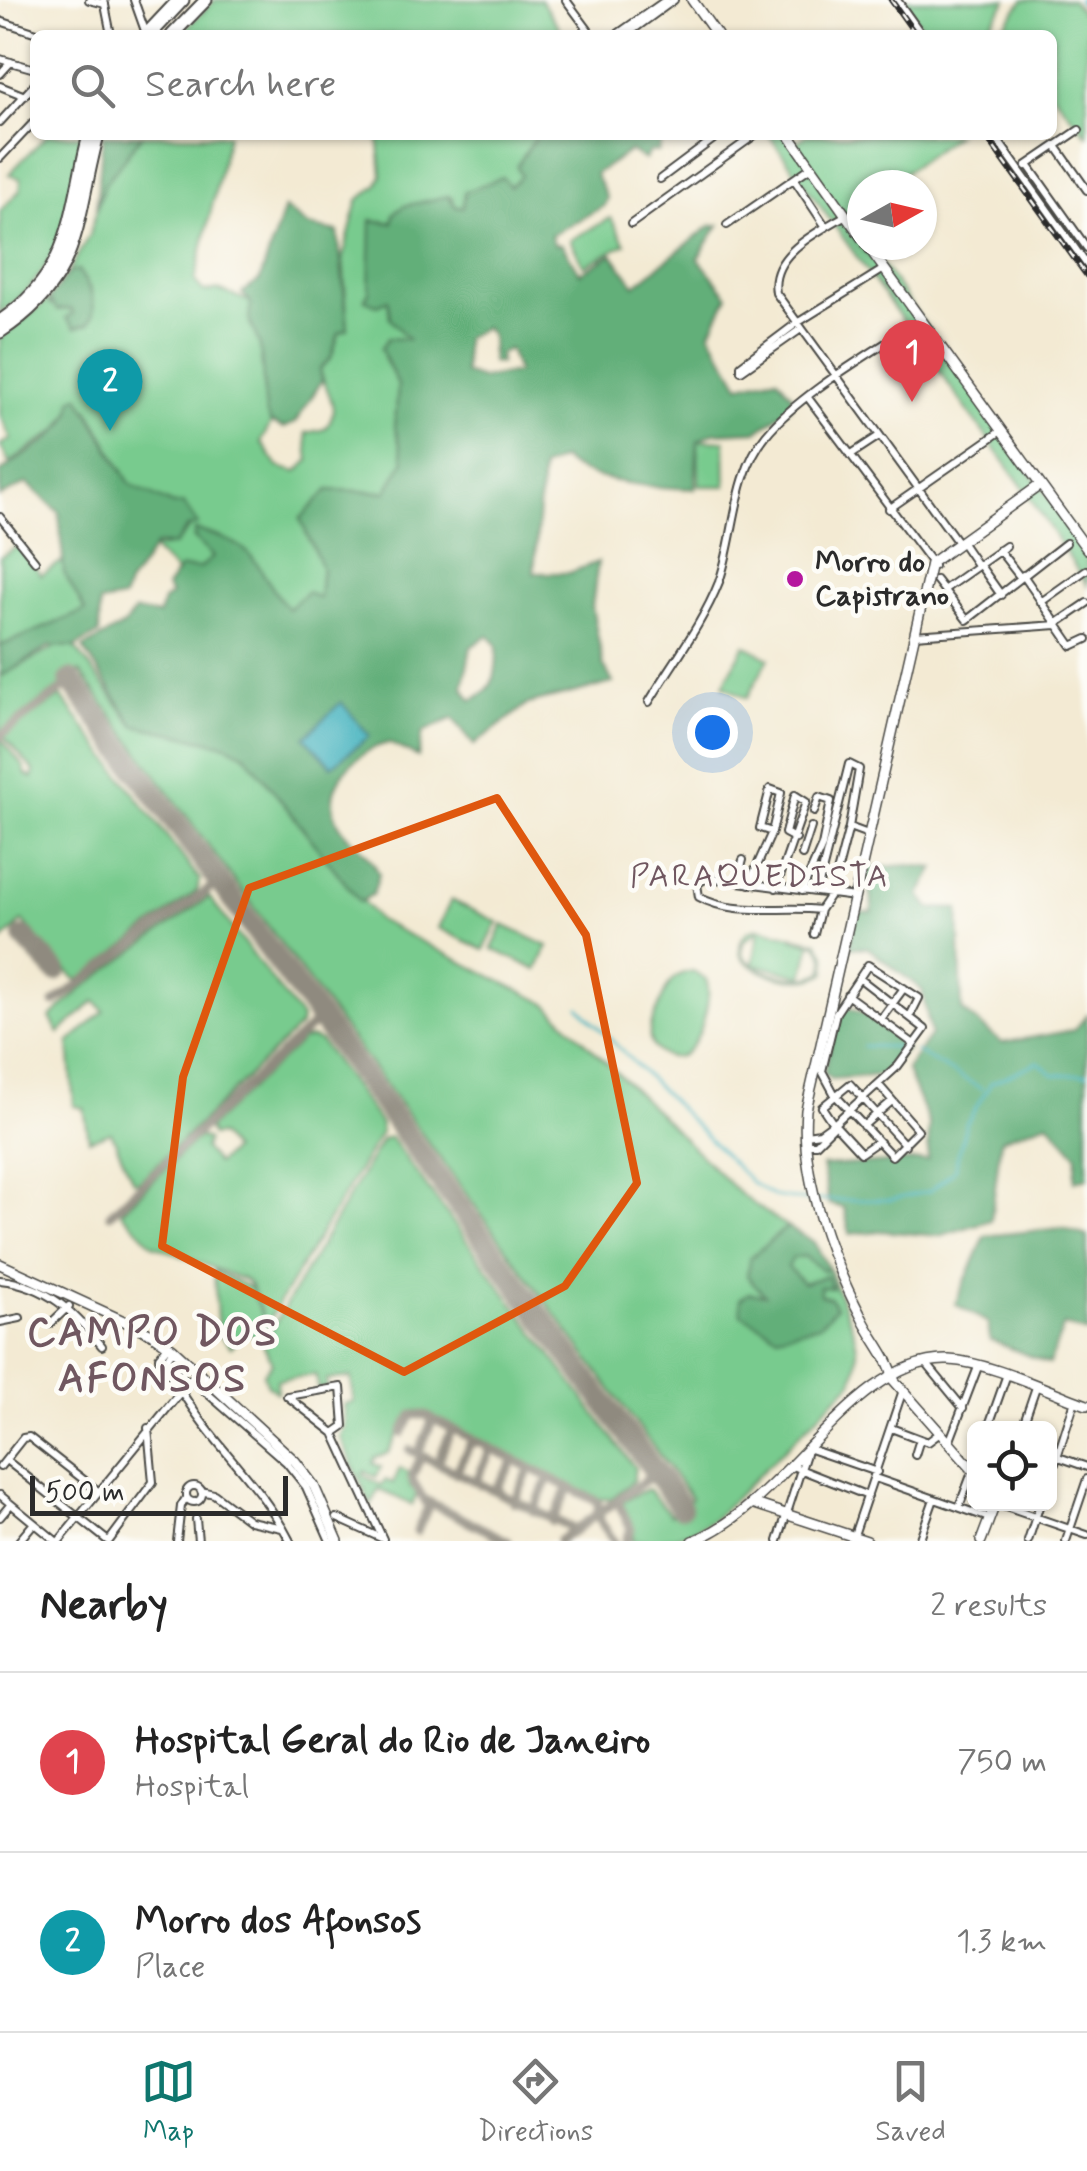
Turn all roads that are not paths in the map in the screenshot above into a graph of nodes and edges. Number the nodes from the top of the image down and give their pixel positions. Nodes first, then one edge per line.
1 (89, 0) edge
2 (134, 0) edge
3 (175, 0) edge
4 (183, 0) edge
5 (206, 0) edge
6 (566, 0) edge
7 (666, 0) edge
8 (674, 0) edge
9 (692, 0) edge
10 (897, 0) edge
11 (105, 2) edge
12 (0, 21) edge
13 (638, 23) junction
14 (110, 30) edge
15 (145, 30) edge
16 (149, 30) edge
17 (150, 30) edge
18 (177, 30) edge
19 (588, 30) edge
20 (625, 30) edge
21 (631, 30) edge
22 (713, 30) edge
23 (918, 30) edge
24 (30, 31) edge
25 (0, 59) edge
26 (11, 62) junction
27 (30, 68) edge
28 (0, 74) edge
29 (0, 86) edge
30 (30, 89) edge
31 (24, 96) junction
32 (0, 107) edge
33 (11, 110) junction
34 (0, 122) edge
35 (30, 126) edge
36 (1079, 130) dead end
37 (88, 140) edge
38 (97, 140) edge
39 (713, 140) edge
40 (748, 140) edge
41 (792, 140) edge
42 (998, 140) edge
43 (1056, 146) junction
44 (0, 158) edge
45 (1028, 165) junction
46 (811, 168) junction
47 (1020, 170) junction
48 (660, 179) dead end
49 (794, 179) junction
50 (1087, 190) edge
51 (846, 215) joint
52 (631, 224) dead end
53 (727, 225) dead end
54 (826, 227) junction
55 (1087, 248) edge
56 (875, 260) edge
57 (1087, 265) edge
58 (880, 269) junction
59 (921, 320) junction
60 (0, 321) edge
61 (799, 326) junction
62 (0, 332) edge
63 (770, 347) junction
64 (838, 378) junction
65 (809, 399) junction
66 (1001, 431) junction
67 (878, 436) junction
68 (850, 456) junction
69 (1040, 485) junction
70 (918, 490) junction
71 (890, 509) junction
72 (0, 517) edge
73 (1079, 538) junction
74 (959, 543) junction
75 (1087, 550) edge
76 (34, 561) dead end
77 (978, 565) junction
78 (931, 570) junction
79 (1086, 570) edge
80 (1022, 578) junction
81 (945, 589) junction
82 (1001, 594) junction
83 (1041, 602) junction
84 (1087, 603) edge
85 (1057, 624) junction
86 (913, 635) junction
87 (1087, 639) edge
88 (649, 702) dead end
89 (814, 812) dead end
90 (811, 827) dead end
91 (849, 828) junction
92 (772, 832) junction
93 (868, 834) junction
94 (796, 839) junction
95 (808, 842) junction
96 (822, 846) junction
97 (802, 855) dead end
98 (743, 860) dead end
99 (751, 881) junction
100 (776, 888) junction
101 (802, 891) junction
102 (818, 892) junction
103 (832, 892) junction
104 (854, 896) junction
105 (820, 910) junction
106 (814, 934) dead end
107 (859, 978) junction
108 (904, 988) junction
109 (846, 995) junction
110 (893, 1003) junction
111 (910, 1016) junction
112 (881, 1019) junction
113 (914, 1044) junction
114 (878, 1084) junction
115 (834, 1095) junction
116 (863, 1098) junction
117 (892, 1100) junction
118 (849, 1111) junction
119 (878, 1114) junction
120 (833, 1124) junction
121 (863, 1127) junction
122 (808, 1140) junction
123 (877, 1142) junction
124 (905, 1145) junction
125 (0, 1264) edge
126 (0, 1280) edge
127 (69, 1306) junction
128 (0, 1307) edge
129 (8, 1317) junction
130 (20, 1318) dead end
131 (0, 1322) edge
132 (50, 1324) dead end
133 (872, 1336) junction
134 (102, 1346) dead end
135 (170, 1347) junction
136 (920, 1363) junction
137 (978, 1367) junction
138 (889, 1376) junction
139 (1006, 1377) junction
140 (185, 1384) junction
141 (1036, 1387) junction
142 (904, 1394) junction
143 (1076, 1401) junction
144 (1087, 1405) edge
145 (963, 1408) junction
146 (990, 1421) edge
147 (1024, 1421) edge
148 (148, 1428) junction
149 (891, 1428) junction
150 (334, 1433) junction
151 (940, 1433) junction
152 (920, 1439) junction
153 (950, 1442) junction
154 (1057, 1448) edge
155 (808, 1452) junction
156 (915, 1455) dead end
157 (1057, 1456) edge
158 (967, 1461) edge
159 (3, 1463) edge
160 (1087, 1466) edge
161 (797, 1469) junction
162 (876, 1475) junction
163 (1087, 1479) edge
164 (967, 1488) edge
165 (98, 1492) junction
166 (0, 1496) edge
167 (868, 1496) junction
168 (934, 1498) junction
169 (752, 1503) junction
170 (11, 1504) junction
171 (960, 1507) junction
172 (275, 1510) junction
173 (992, 1511) edge
174 (1019, 1511) edge
175 (1038, 1511) edge
176 (788, 1515) junction
177 (1036, 1516) junction
178 (0, 1517) edge
179 (78, 1517) junction
180 (337, 1518) dead end
181 (989, 1518) junction
182 (196, 1520) dead end
183 (34, 1523) junction
184 (270, 1525) junction
185 (283, 1528) junction
186 (1070, 1529) junction
187 (1087, 1535) edge
188 (853, 1539) edge
189 (385, 1540) edge
190 (19, 1541) edge
191 (57, 1541) edge
192 (109, 1541) edge
193 (177, 1541) edge
194 (198, 1541) edge
195 (290, 1541) edge
196 (334, 1541) edge
197 (693, 1541) edge
198 (778, 1541) edge
199 (866, 1541) edge
200 (919, 1541) edge
201 (981, 1541) edge
202 (1028, 1541) edge
203 (1066, 1541) edge

1 - 11 street
2 - 15 street
3 - 16 street
4 - 17 highway
5 - 18 highway
6 - 19 street
7 - 13 street
8 - 13 street
9 - 22 main road
10 - 23 street
11 - 14 street
12 - 24 street
13 - 20 street
13 - 21 street
25 - 26 street
26 - 27 street
26 - 28 street
29 - 31 street
30 - 31 street
31 - 33 street
32 - 33 street
33 - 34 street
35 - 44 street
36 - 43 street
37 - 60 highway
38 - 62 highway
39 - 48 street
40 - 52 street
41 - 46 main road
42 - 47 street
43 - 45 street
43 - 50 street
45 - 47 street
45 - 55 street
46 - 49 street
46 - 51 main road
47 - 57 street
49 - 53 street
49 - 54 street
51 - 54 street
54 - 61 street
56 - 58 main road
58 - 59 main road
58 - 61 street
59 - 64 street
59 - 66 main road
61 - 63 street
61 - 64 street
63 - 63 street
64 - 65 street
64 - 67 street
65 - 68 street
65 - 88 street
66 - 69 main road
66 - 70 street
67 - 68 street
67 - 70 street
68 - 71 street
69 - 73 main road
69 - 74 main road
70 - 71 street
70 - 74 street
71 - 78 street
72 - 76 street
73 - 75 main road
73 - 80 street
74 - 77 street
74 - 78 main road
77 - 80 street
77 - 81 street
77 - 82 street
78 - 81 street
78 - 86 main road
79 - 83 street
80 - 82 street
80 - 83 street
81 - 82 street
83 - 85 street
84 - 85 street
85 - 86 street
85 - 87 street
86 - 93 main road
89 - 96 street
90 - 95 street
91 - 93 street
91 - 102 street
91 - 103 street
92 - 92 street
92 - 99 street
93 - 104 main road
94 - 94 street
94 - 100 street
95 - 96 street
95 - 97 street
96 - 101 street
98 - 99 street
99 - 100 street
99 - 105 street
100 - 101 street
101 - 102 street
102 - 103 street
103 - 104 street
103 - 105 street
104 - 122 main road
105 - 106 street
107 - 108 street
107 - 109 street
107 - 110 street
108 - 110 street
108 - 111 street
109 - 112 street
109 - 115 street
110 - 111 street
110 - 112 street
111 - 113 street
112 - 113 street
113 - 114 street
114 - 116 street
114 - 117 street
115 - 116 street
115 - 118 street
115 - 120 street
116 - 118 street
116 - 119 street
117 - 119 street
117 - 124 street
118 - 120 street
118 - 121 street
119 - 121 street
119 - 124 street
120 - 122 street
120 - 123 street
121 - 123 street
122 - 133 main road
123 - 124 street
125 - 135 main road
126 - 127 street
127 - 132 street
127 - 134 street
128 - 129 street
129 - 130 street
129 - 131 street
133 - 138 main road
133 - 138 main road
135 - 140 street
135 - 196 main road
136 - 137 main road
136 - 138 main road
136 - 145 street
137 - 139 main road
137 - 145 street
138 - 142 main road
138 - 155 main road
139 - 141 main road
139 - 146 street
140 - 148 street
140 - 172 street
140 - 196 street
141 - 143 main road
141 - 147 street
142 - 149 street
142 - 151 main road
143 - 144 main road
143 - 154 street
145 - 153 street
148 - 165 street
148 - 192 street
149 - 152 street
149 - 162 street
150 - 150 street
150 - 189 street
151 - 152 street
151 - 153 main road
152 - 156 street
153 - 158 main road
155 - 161 main road
155 - 162 street
157 - 160 street
159 - 165 street
159 - 179 street
161 - 167 street
161 - 169 main road
161 - 176 street
162 - 167 street
162 - 168 street
163 - 186 street
164 - 171 street
165 - 179 street
166 - 170 street
167 - 188 street
168 - 171 street
168 - 200 street
169 - 176 main road
169 - 197 main road
170 - 178 street
170 - 183 street
171 - 181 street
172 - 184 street
172 - 185 street
173 - 181 main road
174 - 177 street
175 - 177 street
176 - 188 main road
176 - 198 street
177 - 186 street
177 - 202 street
179 - 191 street
179 - 192 street
180 - 189 street
181 - 201 main road
182 - 194 street
183 - 190 street
183 - 191 street
184 - 185 street
184 - 193 street
185 - 195 street
186 - 187 street
186 - 203 street
188 - 199 main road

